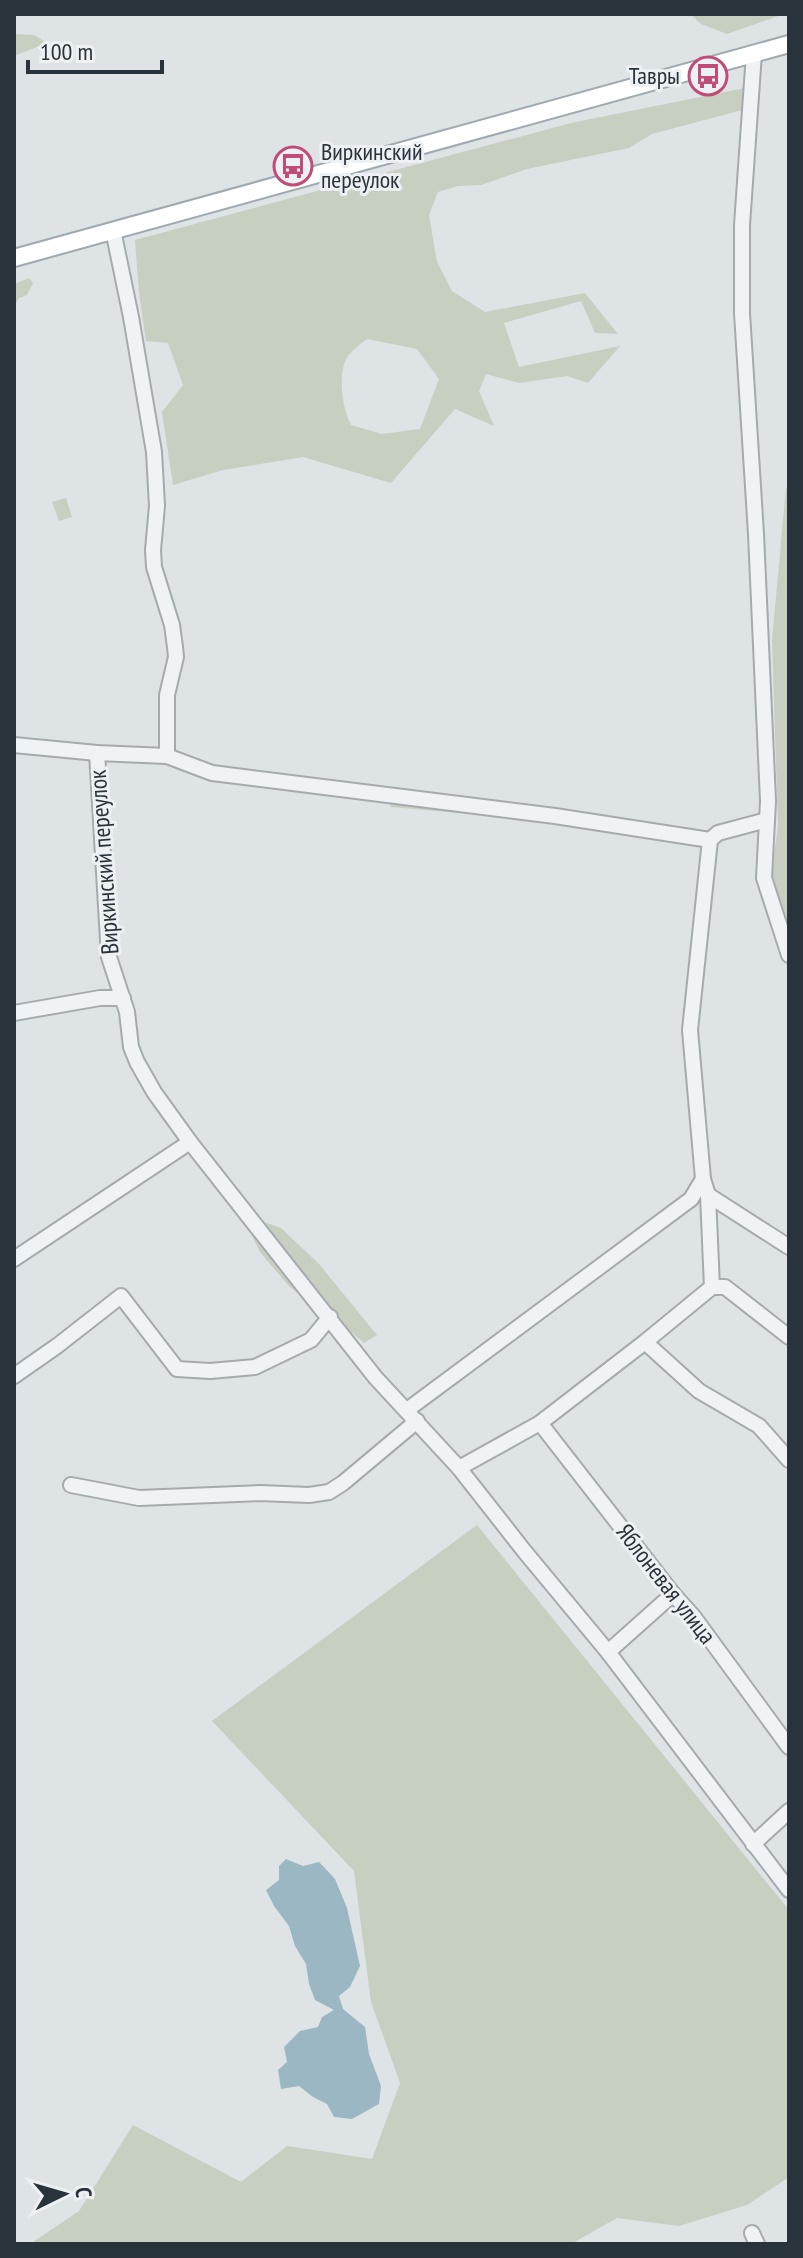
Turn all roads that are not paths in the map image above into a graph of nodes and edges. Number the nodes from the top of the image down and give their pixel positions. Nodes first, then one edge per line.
1 (789, 44) edge
2 (754, 53) junction
3 (113, 230) junction
4 (14, 258) edge
5 (14, 745) edge
6 (97, 753) junction
7 (167, 756) junction
8 (767, 820) junction
9 (710, 840) junction
10 (789, 955) edge
11 (114, 972) junction
12 (100, 998) junction
13 (123, 998) junction
14 (14, 1013) edge
15 (190, 1142) junction
16 (703, 1179) junction
17 (708, 1195) junction
18 (789, 1247) edge
19 (14, 1259) edge
20 (712, 1287) junction
21 (330, 1317) junction
22 (789, 1337) edge
23 (645, 1342) junction
24 (14, 1376) edge
25 (412, 1416) junction
26 (540, 1423) junction
27 (789, 1460) edge
28 (459, 1468) junction
29 (71, 1485) dead end
30 (673, 1594) junction
31 (608, 1652) junction
32 (789, 1747) edge
33 (789, 1811) edge
34 (753, 1844) junction
35 (789, 1890) edge

1 - 2 main road
2 - 3 main road
2 - 8 street
3 - 4 main road
3 - 7 street
5 - 6 street
6 - 7 street
6 - 11 street, Виркинский переулок
7 - 9 street
8 - 9 street
8 - 10 street
9 - 16 street
11 - 12 street
11 - 13 street, Виркинский переулок
12 - 13 street
12 - 14 street
13 - 15 street, Виркинский переулок
15 - 19 street
15 - 21 street, Виркинский переулок
16 - 17 street
16 - 25 street
17 - 18 street
17 - 20 street
20 - 22 street
20 - 23 street
21 - 24 street
21 - 25 street, Виркинский переулок
23 - 26 street
23 - 27 street
25 - 28 street, Виркинский переулок
25 - 29 street
26 - 28 street
26 - 30 street, Яблоневая улица
28 - 31 street, Виркинский переулок
30 - 31 street
30 - 32 street, Яблоневая улица
31 - 34 street, Виркинский переулок
33 - 34 street
34 - 35 street, Виркинский переулок

